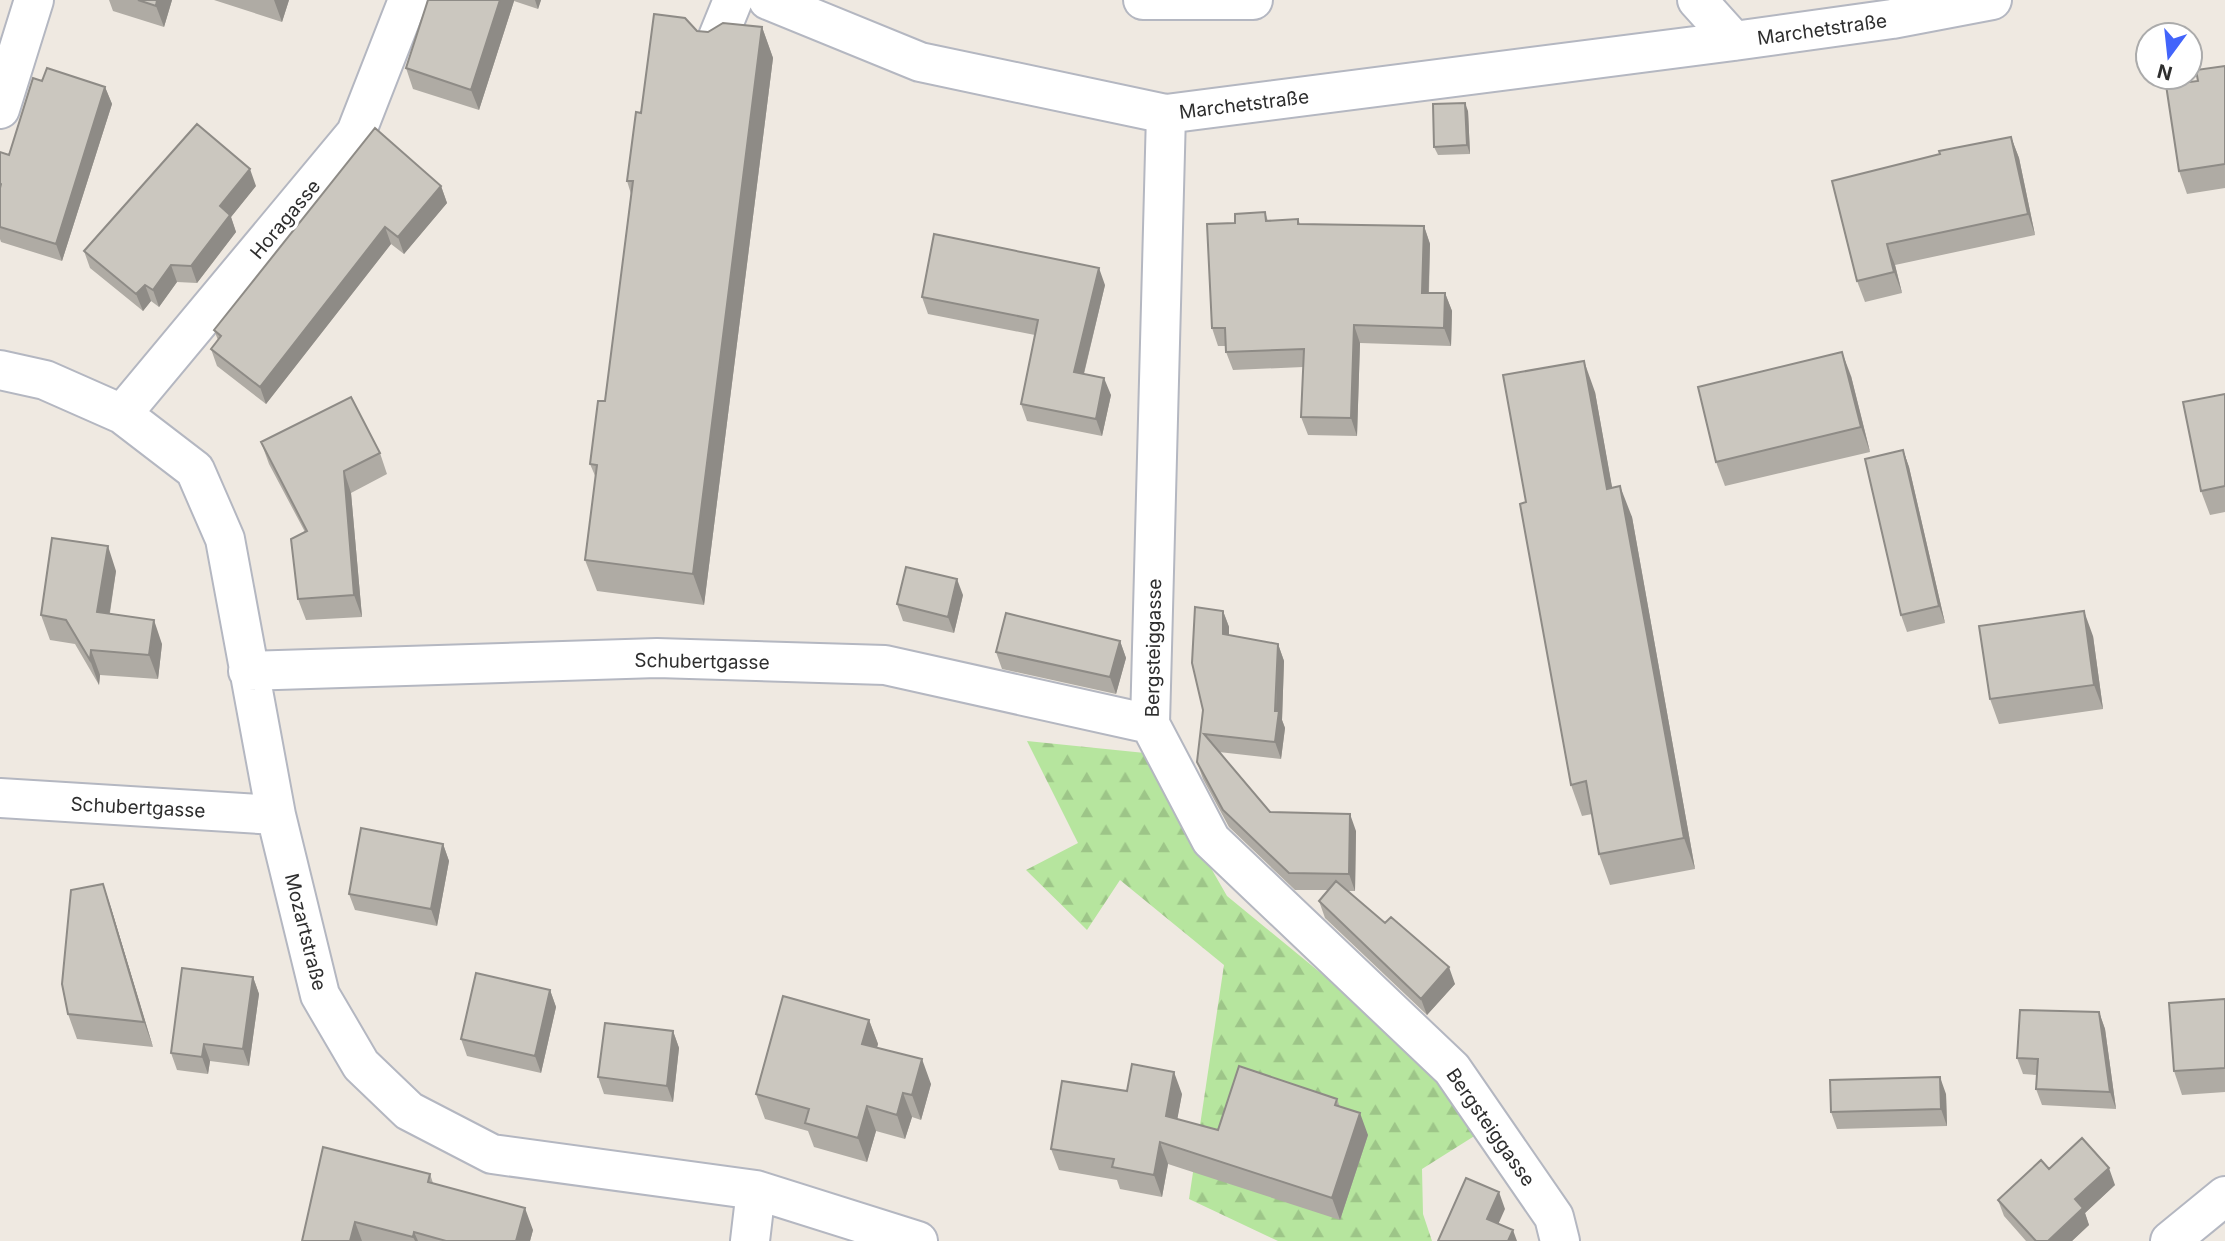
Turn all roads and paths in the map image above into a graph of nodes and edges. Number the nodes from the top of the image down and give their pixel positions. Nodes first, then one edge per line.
1 (34, 0) edge
2 (408, 0) edge
3 (733, 0) edge
4 (768, 0) edge
5 (1253, 0) edge
6 (1697, 0) edge
7 (1992, 0) edge
8 (1164, 1) edge
9 (1734, 41) junction
10 (716, 42) edge
11 (0, 109) edge
12 (1166, 114) junction
13 (0, 370) edge
14 (122, 414) junction
15 (248, 671) junction
16 (1150, 724) junction
17 (0, 798) edge
18 (276, 815) junction
19 (756, 1190) junction
20 (2225, 1196) edge
21 (750, 1241) edge
22 (918, 1241) edge
23 (1560, 1241) edge
24 (2169, 1241) edge

1 - 11 street
2 - 14 street, Horagasse
3 - 10 street
4 - 12 street, Marchetstraße
5 - 8 street
6 - 9 street, Marchetstraße
7 - 9 street, Marchetstraße
9 - 12 street, Marchetstraße
12 - 16 street, Bergsteiggasse
13 - 14 street, Mozartstraße
14 - 15 street, Mozartstraße
15 - 16 street, Schubertgasse
15 - 18 street, Mozartstraße
16 - 23 street, Bergsteiggasse
17 - 18 street, Schubertgasse
18 - 19 street, Mozartstraße
19 - 21 street
19 - 22 street, Mozartstraße
20 - 24 street

